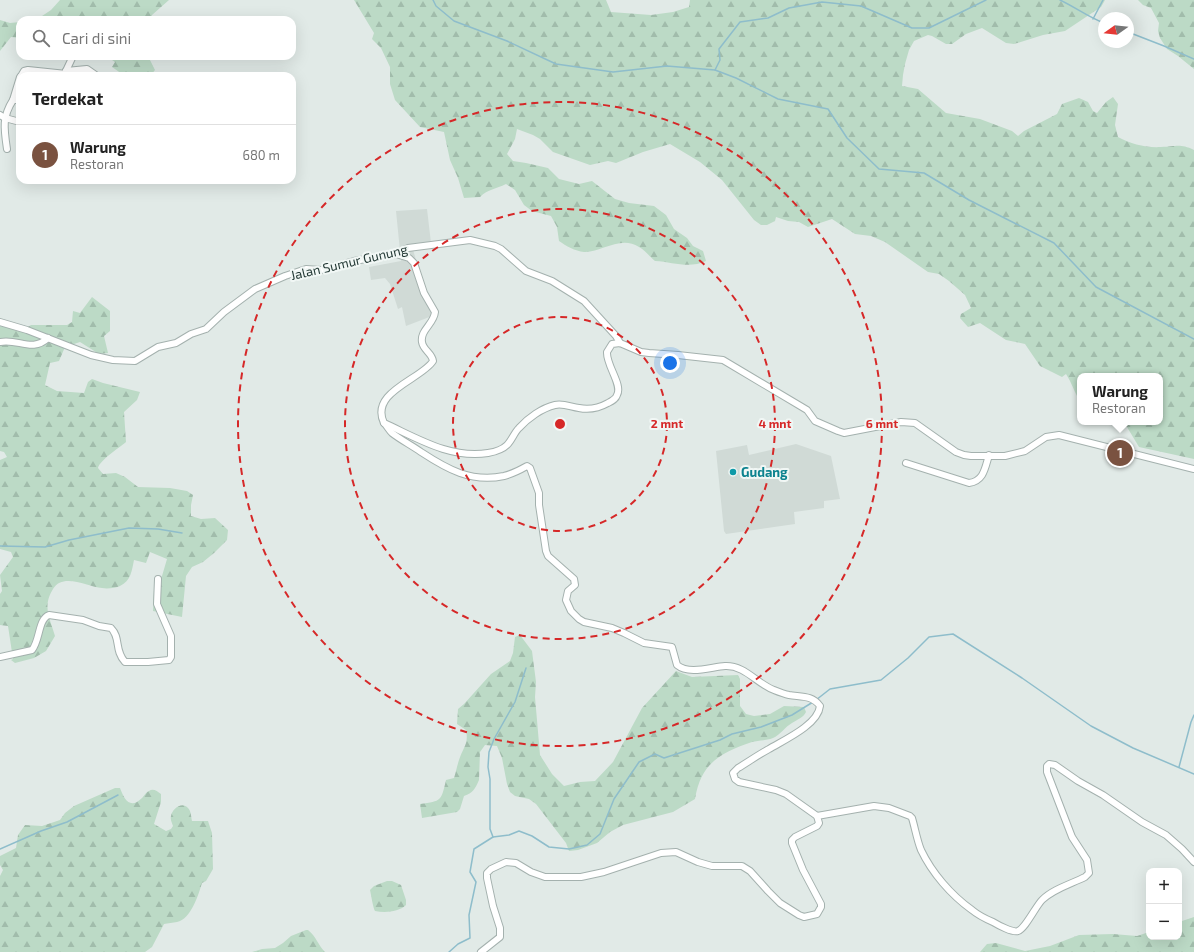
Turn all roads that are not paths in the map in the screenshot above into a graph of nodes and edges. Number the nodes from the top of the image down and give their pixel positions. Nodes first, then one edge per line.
1 (71, 60) edge
2 (66, 72) joint
3 (91, 72) edge
4 (16, 88) edge
5 (12, 100) junction
6 (16, 100) edge
7 (2, 117) edge
8 (16, 121) edge
9 (7, 149) dead end
10 (396, 254) junction
11 (0, 322) edge
12 (48, 338) junction
13 (0, 342) edge
14 (620, 343) junction
15 (384, 423) junction
16 (989, 455) junction
17 (906, 463) dead end
18 (1194, 469) edge
19 (158, 579) dead end
20 (0, 657) edge
21 (817, 816) junction
22 (1194, 862) edge
23 (480, 952) edge

1 - 2 street
2 - 3 street
4 - 5 street
5 - 6 street
5 - 7 street
7 - 8 street
7 - 9 street
10 - 12 street, Jalan Sumur Gunung
10 - 14 street, Jalan Sumur Gunung
10 - 15 street
11 - 12 street, Jalan Sumur Gunung
12 - 13 street
14 - 15 street
14 - 16 street
15 - 21 street
16 - 17 street
16 - 18 street
19 - 20 street
21 - 22 street
21 - 23 street

